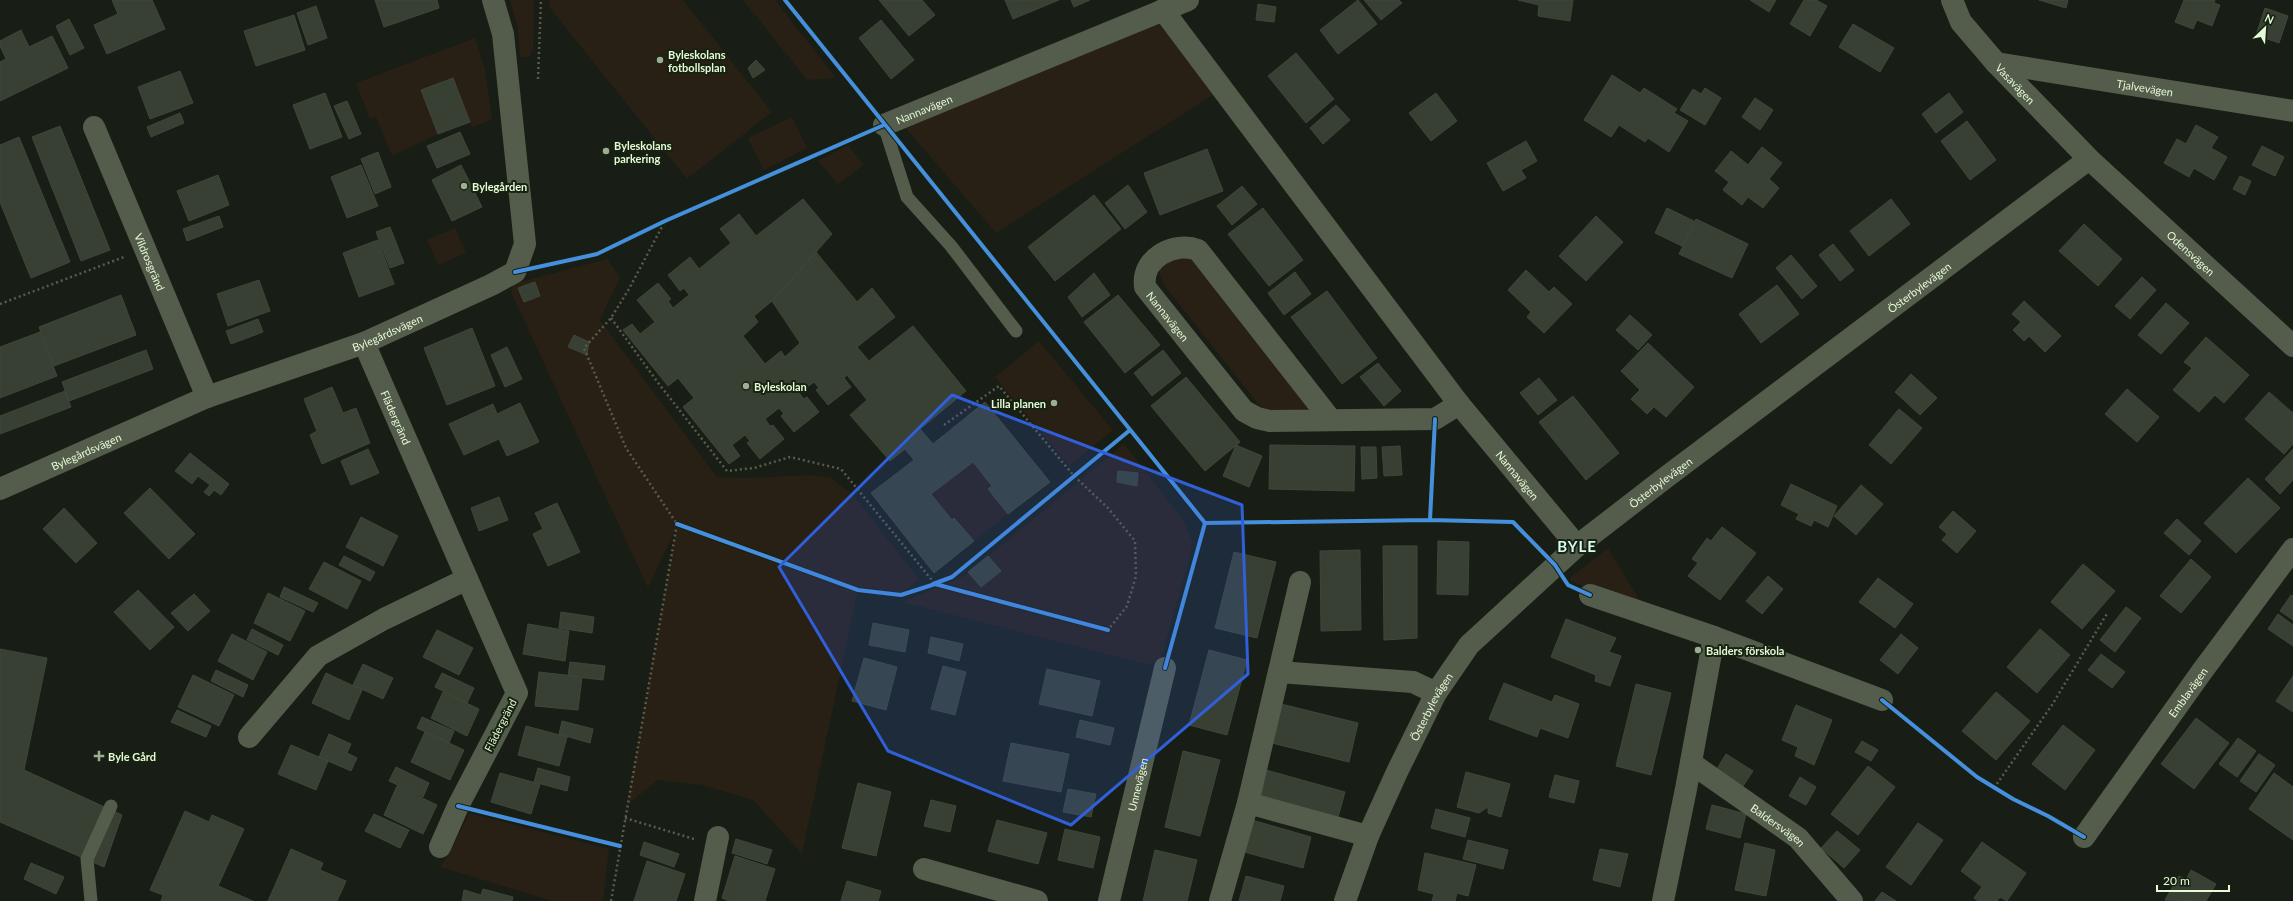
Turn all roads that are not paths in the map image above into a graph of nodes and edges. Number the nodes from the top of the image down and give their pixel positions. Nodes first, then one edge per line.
1 (493, 0) edge
2 (1188, 0) edge
3 (1952, 0) edge
4 (1163, 10) junction
5 (1996, 63) junction
6 (2293, 111) edge
7 (884, 125) joint
8 (94, 127) dead end
9 (2089, 159) junction
10 (1016, 330) dead end
11 (364, 343) junction
12 (2293, 346) edge
13 (207, 397) junction
14 (1459, 404) junction
15 (1331, 420) junction
16 (0, 489) edge
17 (1578, 546) junction
18 (2293, 549) edge
19 (467, 579) junction
20 (1300, 582) dead end
21 (1590, 596) dead end
22 (1714, 637) junction
23 (1165, 668) dead end
24 (1279, 672) junction
25 (1436, 693) junction
26 (1882, 700) dead end
27 (249, 737) dead end
28 (1691, 763) junction
29 (1248, 803) junction
30 (110, 806) dead end
31 (1368, 836) junction
32 (2084, 837) dead end
33 (717, 842) road end
34 (440, 848) dead end
35 (924, 869) dead end
36 (91, 901) edge
37 (705, 901) edge
38 (1037, 901) edge
39 (1109, 901) edge
40 (1220, 901) edge
41 (1345, 901) edge
42 (1663, 901) edge
43 (1852, 901) edge

1 - 11 street, Bylegårdsvägen
2 - 4 street, Nannavägen
3 - 5 street, Vasavägen
4 - 7 street, Nannavägen
4 - 14 street, Nannavägen
5 - 6 street, Tjalvevägen
5 - 9 street, Vasavägen
7 - 10 lane
8 - 13 street, Vildrosgränd
9 - 12 street, Odensvägen
9 - 17 street, Österbylevägen
11 - 13 street, Bylegårdsvägen
11 - 19 street, Flädergränd
13 - 16 street, Bylegårdsvägen
14 - 15 street, Nannavägen
14 - 17 street, Nannavägen
15 - 15 street, Nannavägen
17 - 25 street, Österbylevägen
18 - 32 street, Emblavägen
19 - 27 street
19 - 34 street, Flädergränd
20 - 24 street
21 - 22 street
22 - 26 street
22 - 28 street
23 - 39 street, Unnevägen
24 - 25 street
24 - 29 street
25 - 31 street, Österbylevägen
28 - 42 street
28 - 43 street, Baldersvägen
29 - 31 street
29 - 40 street
30 - 36 lane
31 - 41 street, Österbylevägen
33 - 37 street
35 - 38 street

